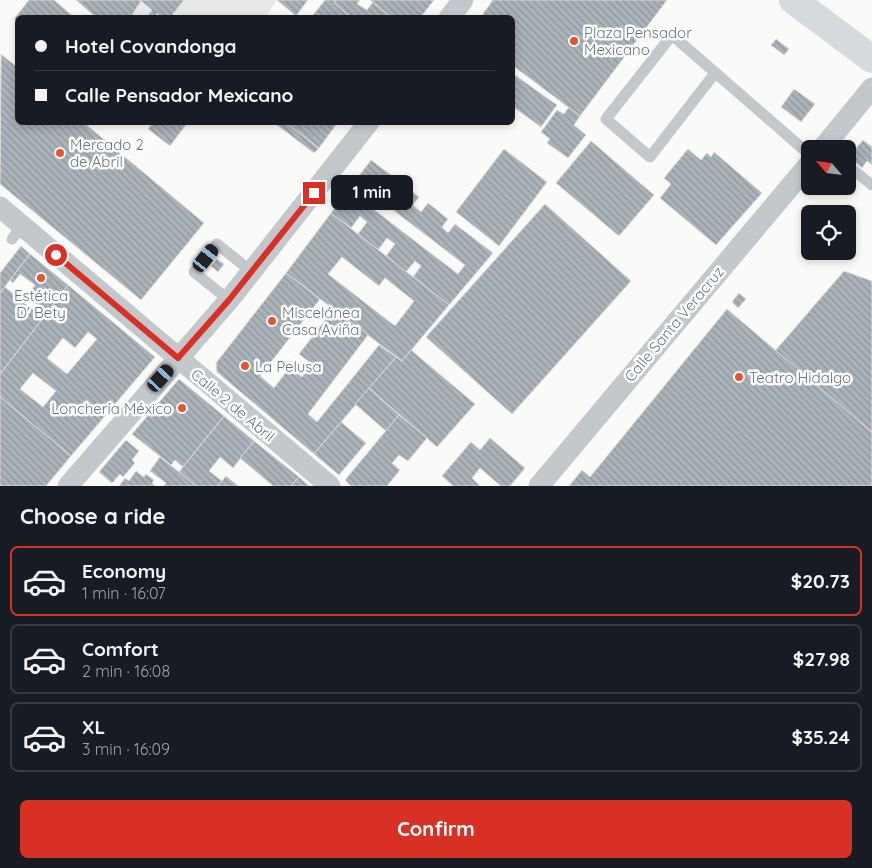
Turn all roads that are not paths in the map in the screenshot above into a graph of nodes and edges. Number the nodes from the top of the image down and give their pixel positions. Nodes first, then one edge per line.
1 (463, 0) edge
2 (793, 0) edge
3 (452, 15) edge
4 (872, 59) edge
5 (715, 73) junction
6 (872, 88) edge
7 (366, 125) edge
8 (807, 140) edge
9 (829, 140) edge
10 (856, 172) edge
11 (801, 174) edge
12 (872, 185) edge
13 (0, 207) edge
14 (252, 272) junction
15 (229, 300) junction
16 (178, 358) junction
17 (68, 486) edge
18 (330, 486) edge
19 (539, 486) edge

1 - 3 street
2 - 4 main road
5 - 5 lane
5 - 8 lane
6 - 9 street
7 - 14 street
10 - 12 lane
11 - 19 street, Calle Santa Veracruz
13 - 16 street, Calle 2 de Abril
14 - 15 street
14 - 15 lane
15 - 16 street
16 - 17 street
16 - 18 street, Calle 2 de Abril

